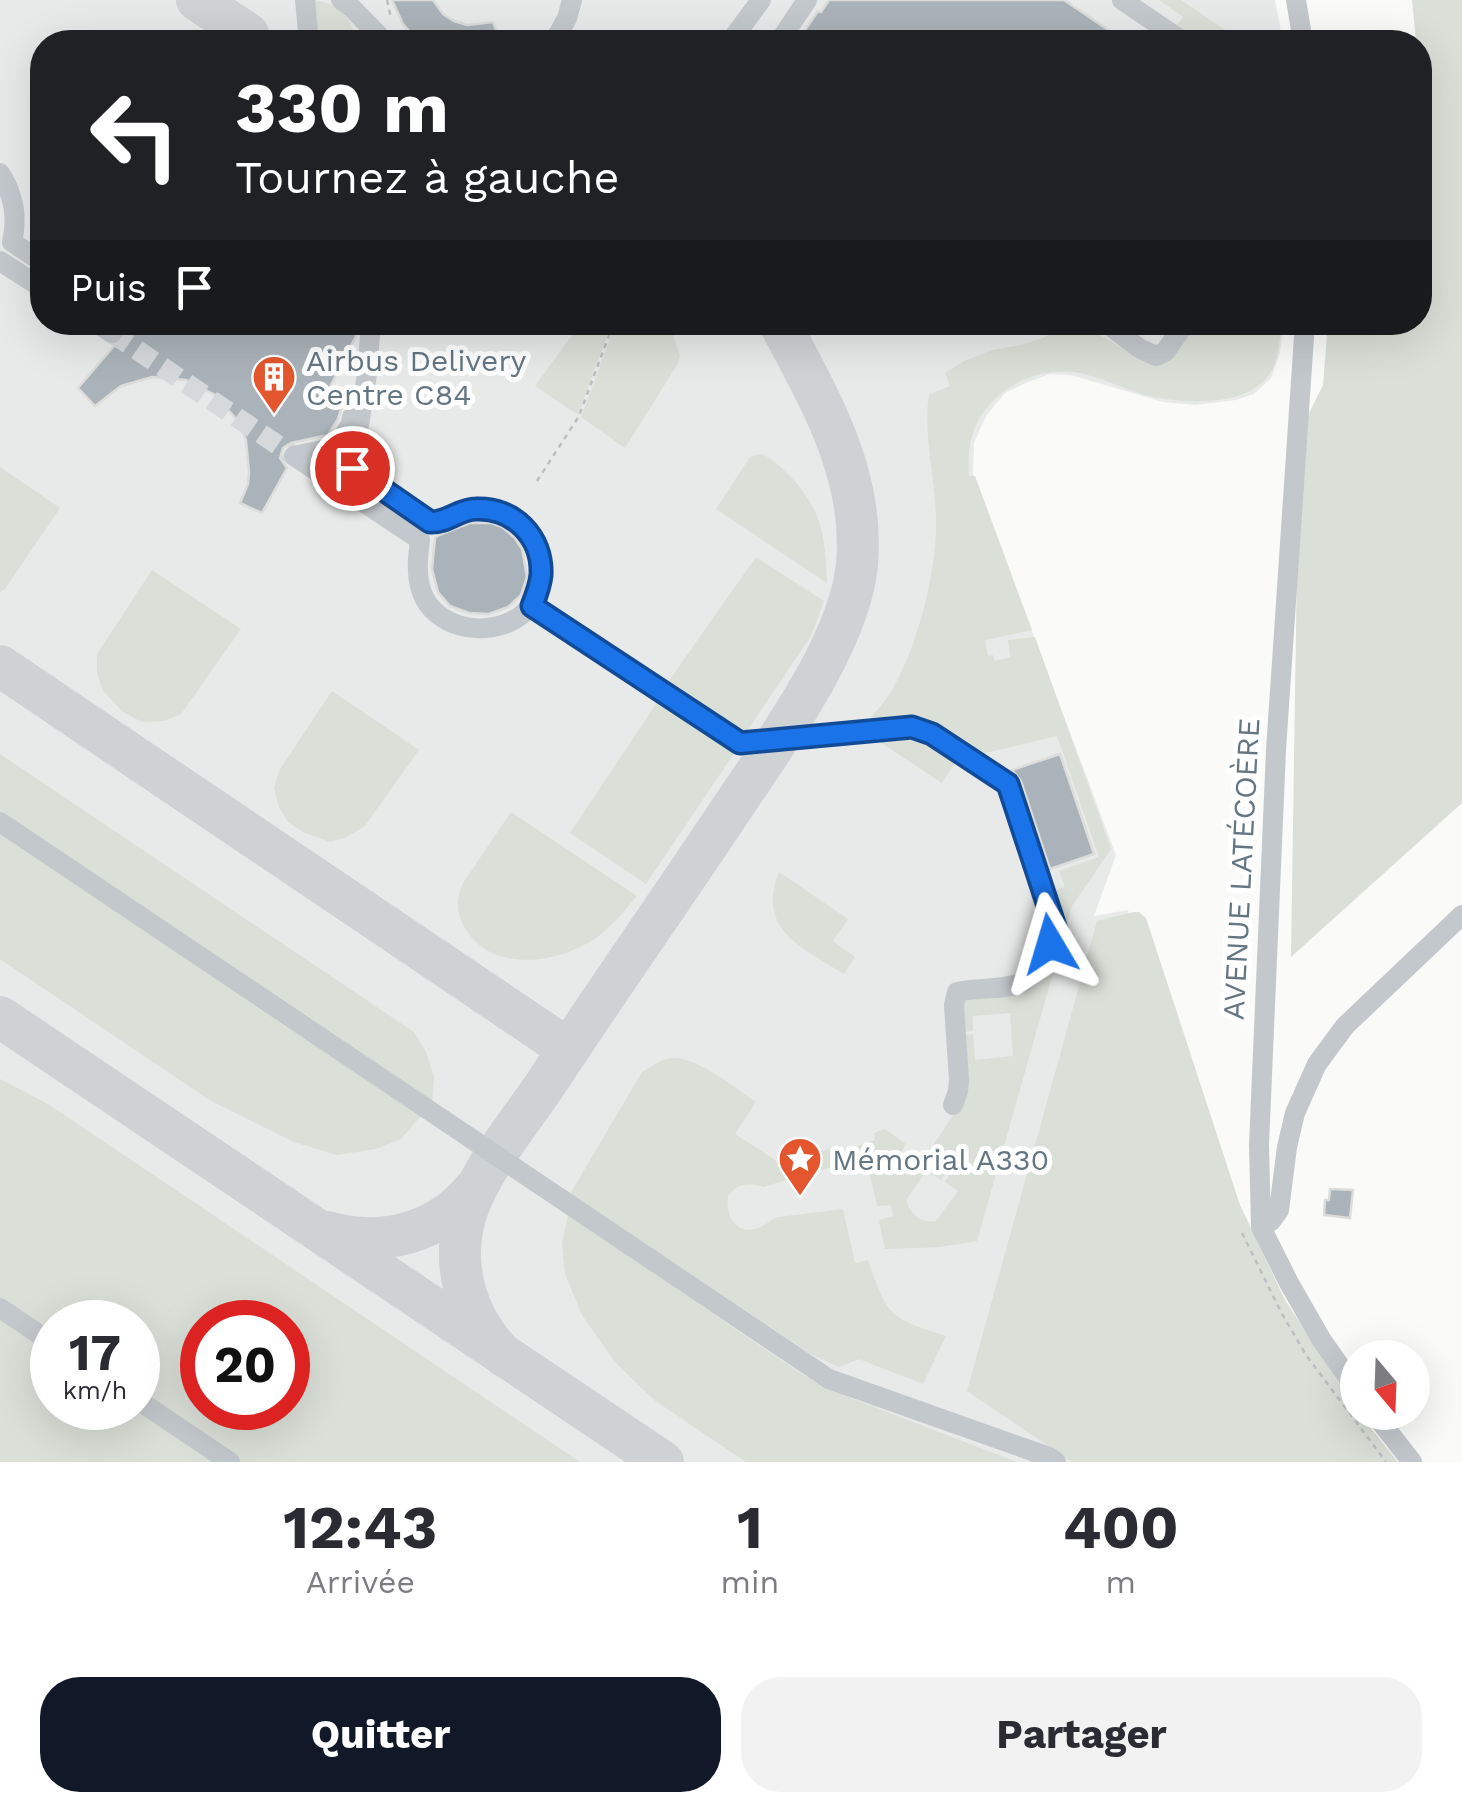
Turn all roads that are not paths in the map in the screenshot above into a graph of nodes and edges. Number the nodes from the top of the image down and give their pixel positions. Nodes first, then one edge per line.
1 (305, 0) edge
2 (341, 0) edge
3 (572, 0) edge
4 (760, 0) edge
5 (807, 0) edge
6 (1122, 0) edge
7 (1296, 0) edge
8 (309, 30) edge
9 (368, 30) edge
10 (560, 30) edge
11 (739, 30) edge
12 (786, 30) edge
13 (1166, 30) edge
14 (1302, 30) edge
15 (0, 174) edge
16 (30, 254) edge
17 (0, 261) edge
18 (30, 280) edge
19 (365, 335) edge
20 (367, 335) edge
21 (1122, 335) edge
22 (1177, 335) edge
23 (1304, 335) edge
24 (353, 454) junction
25 (327, 478) junction
26 (532, 606) junction
27 (0, 822) edge
28 (1462, 915) edge
29 (953, 1105) dead end
30 (1262, 1227) junction
31 (0, 1308) edge
32 (30, 1328) edge
33 (1340, 1366) edge
34 (160, 1415) edge
35 (1387, 1430) edge
36 (230, 1462) edge
37 (1056, 1462) edge
38 (1412, 1462) edge

1 - 8 street
2 - 9 street
3 - 10 street
4 - 11 street
5 - 12 street
6 - 13 street
7 - 14 street
15 - 16 street
17 - 18 street
19 - 25 street
20 - 24 street
21 - 22 street
23 - 30 street, AVENUE LATÉCOÈRE
24 - 25 street
24 - 26 street
25 - 26 street
26 - 29 street
27 - 37 street
28 - 30 street
30 - 33 street, AVENUE LATÉCOÈRE
31 - 32 street
34 - 36 street
35 - 38 street

